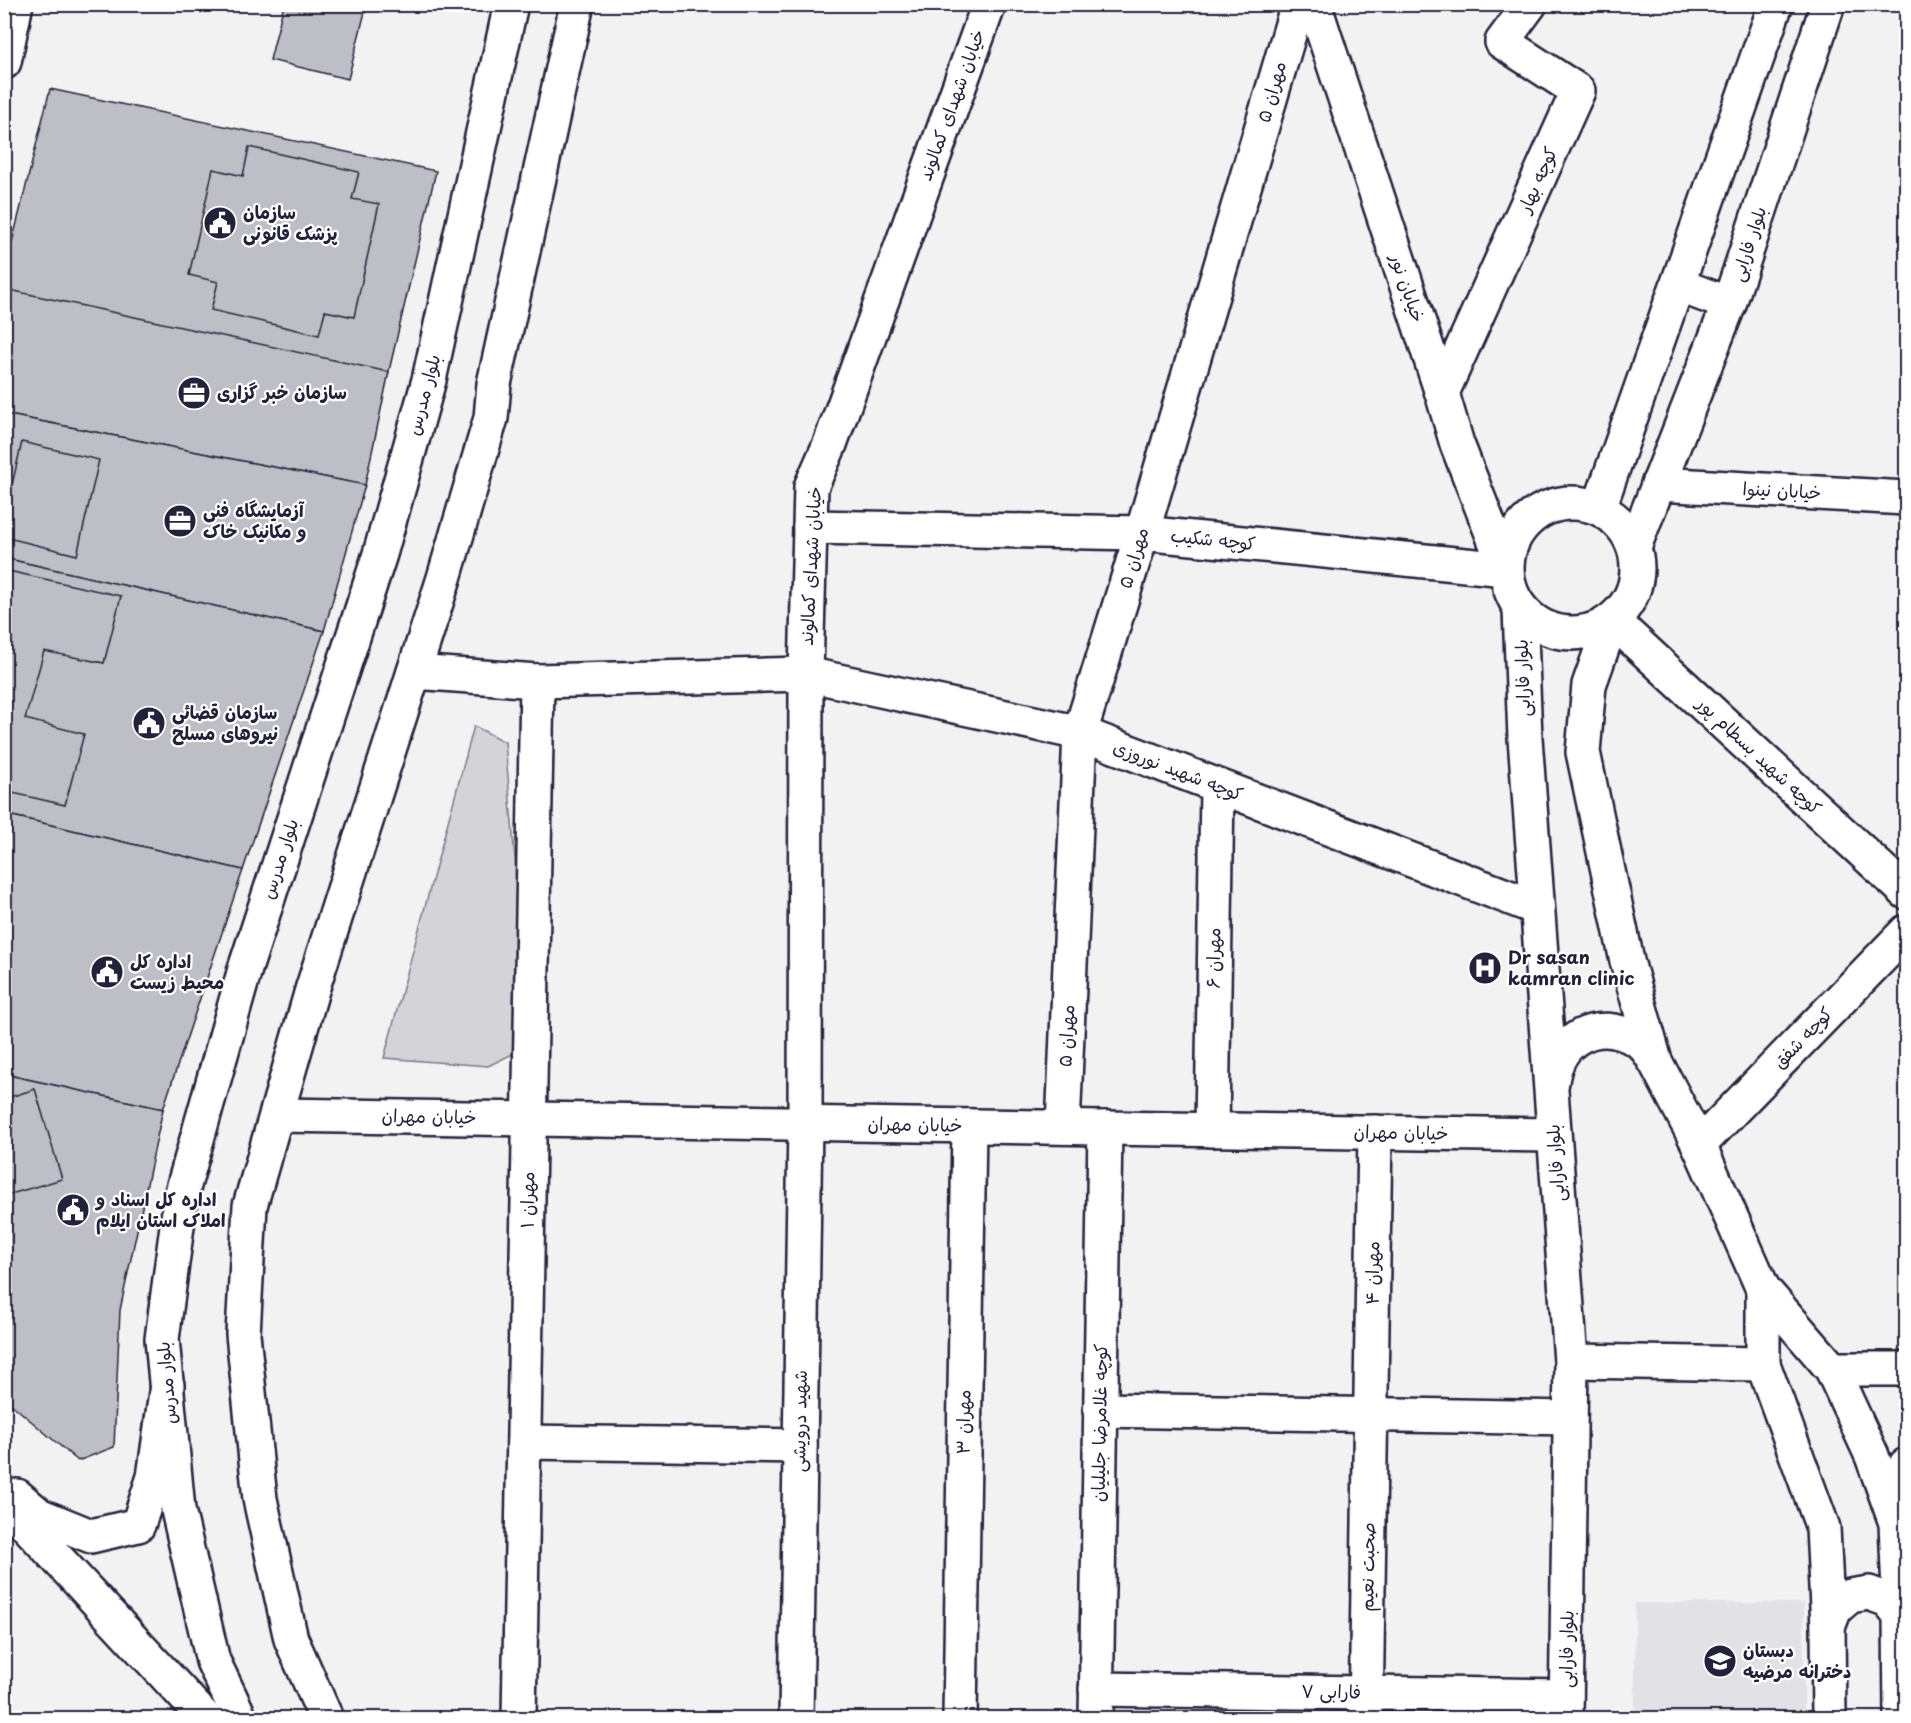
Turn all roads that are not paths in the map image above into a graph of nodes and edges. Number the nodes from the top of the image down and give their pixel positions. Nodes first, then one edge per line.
1 (16, 4) edge
2 (511, 4) edge
3 (577, 4) edge
4 (989, 4) edge
5 (1298, 4) edge
6 (1314, 4) edge
7 (1530, 4) edge
8 (1776, 4) edge
9 (1828, 4) edge
10 (4, 62) edge
11 (1678, 285) junction
12 (1729, 304) junction
13 (1442, 393) junction
14 (1658, 484) junction
15 (1906, 498) edge
16 (1599, 508) junction
17 (810, 526) junction
18 (1142, 533) junction
19 (1634, 547) junction
20 (1506, 569) junction
21 (1520, 609) junction
22 (1612, 620) junction
23 (414, 672) junction
24 (806, 674) junction
25 (537, 681) junction
26 (1080, 733) junction
27 (1217, 786) junction
28 (1906, 892) edge
29 (1537, 908) junction
30 (1906, 932) edge
31 (1655, 1061) junction
32 (1551, 1091) junction
33 (277, 1115) junction
34 (530, 1119) junction
35 (805, 1123) junction
36 (969, 1126) junction
37 (1063, 1127) junction
38 (1105, 1128) junction
39 (1212, 1130) junction
40 (1375, 1132) junction
41 (1553, 1135) junction
42 (1699, 1144) junction
43 (1763, 1288) junction
44 (1571, 1360) junction
45 (1763, 1364) junction
46 (1832, 1369) junction
47 (1906, 1369) edge
48 (166, 1385) junction
49 (1100, 1410) junction
50 (1371, 1415) junction
51 (1570, 1418) junction
52 (524, 1442) junction
53 (800, 1446) junction
54 (1906, 1465) edge
55 (4, 1486) edge
56 (4, 1501) edge
57 (1896, 1523) junction
58 (1900, 1615) junction
59 (1828, 1627) junction
60 (1096, 1704) edge
61 (1366, 1706) edge
62 (1566, 1707) edge
63 (205, 1719) edge
64 (240, 1719) edge
65 (326, 1719) edge
66 (519, 1719) edge
67 (796, 1719) edge
68 (960, 1719) edge
69 (1828, 1719) edge
70 (1901, 1719) edge

1 - 10 street
2 - 48 street, بلوار مدرس
3 - 23 street
4 - 17 street, خیابان شهدای کمالوند
5 - 18 street, مهران ۵
6 - 13 street, خیابان نور
7 - 13 street, کوچه بهار
8 - 11 street
9 - 12 street, بلوار فارابی
11 - 12 street
11 - 16 street
12 - 14 street, بلوار فارابی
13 - 20 street, خیابان نور
14 - 15 street, خیابان نینوا
14 - 19 street, بلوار فارابی
16 - 19 street
16 - 20 street
17 - 18 street, کوچه شکیب
17 - 24 street, خیابان شهدای کمالوند
18 - 20 street, کوچه شکیب
18 - 26 street, مهران ۵
19 - 22 street
20 - 21 street
21 - 22 street
21 - 29 street, بلوار فارابی
22 - 28 street, کوچه شهید بسطام پور
22 - 31 street
23 - 25 street, کوچه شهید نوروزی
23 - 33 street
24 - 25 street, کوچه شهید نوروزی
24 - 26 street, کوچه شهید نوروزی
24 - 35 street, خیابان شهدای کمالوند
25 - 34 street, مهران ۱
26 - 27 street, کوچه شهید نوروزی
26 - 37 street, مهران ۵
27 - 29 street, کوچه شهید نوروزی
27 - 39 street, مهران ۶
29 - 32 street, بلوار فارابی
30 - 42 street, کوچه شفق
31 - 32 street
31 - 42 street
32 - 41 street, بلوار فارابی
33 - 34 street, خیابان مهران
33 - 65 street
34 - 35 street, خیابان مهران
34 - 52 street, مهران ۱
35 - 36 street, خیابان مهران
35 - 53 street, شهید درویشی
36 - 37 street, خیابان مهران
36 - 68 street, مهران ۳
37 - 38 street, خیابان مهران
38 - 39 street, خیابان مهران
38 - 49 street, کوچه غلامرضا جلیلیان
39 - 40 street, خیابان مهران
40 - 41 street, خیابان مهران
40 - 50 street, مهران ۴
41 - 44 street, بلوار فارابی
42 - 43 street
43 - 45 street
43 - 46 street
44 - 45 street
44 - 51 street, بلوار فارابی
45 - 59 street
46 - 47 street
46 - 57 street
48 - 55 street
48 - 64 street, بلوار مدرس
49 - 50 street
49 - 60 street, کوچه غلامرضا جلیلیان
50 - 51 street
50 - 61 street, صحبت نعیم
51 - 62 street, بلوار فارابی
52 - 53 street
52 - 66 street, مهران ۱
53 - 67 street, شهید درویشی
54 - 57 street
56 - 63 street
57 - 58 street
58 - 59 street
58 - 70 street
59 - 69 street
60 - 61 street, فارابی ۷
61 - 62 street, فارابی ۷

